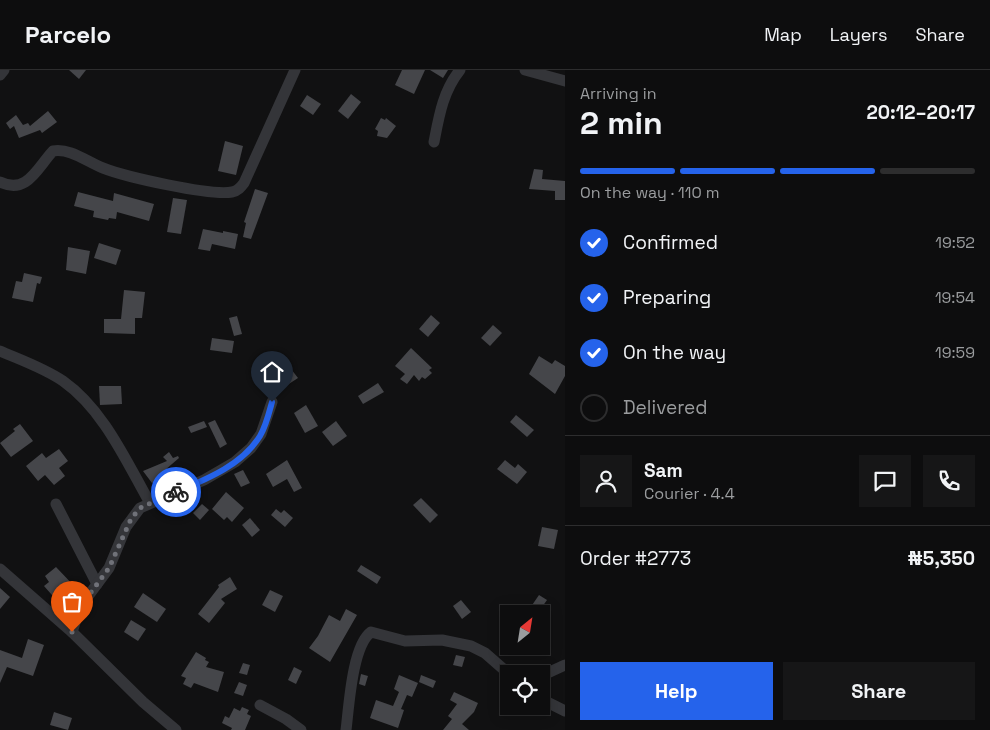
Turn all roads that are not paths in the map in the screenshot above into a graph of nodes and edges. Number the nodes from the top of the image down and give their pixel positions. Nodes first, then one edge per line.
1 (4, 70) edge
2 (295, 70) edge
3 (460, 70) edge
4 (525, 70) edge
5 (0, 75) edge
6 (565, 81) edge
7 (434, 142) dead end
8 (0, 182) edge
9 (0, 351) edge
10 (272, 402) dead end
11 (150, 503) junction
12 (56, 504) dead end
13 (0, 569) edge
14 (97, 584) junction
15 (72, 632) junction
16 (565, 665) edge
17 (500, 666) edge
18 (550, 672) edge
19 (550, 704) edge
20 (260, 705) dead end
21 (565, 711) edge
22 (176, 730) edge
23 (301, 730) edge
24 (346, 730) edge

1 - 5 street
2 - 8 street
3 - 7 street
4 - 6 street
9 - 11 street
10 - 11 street
11 - 14 street
12 - 14 street
13 - 15 street
14 - 15 street
15 - 22 street
16 - 18 street
17 - 24 street
19 - 21 street
20 - 23 street

